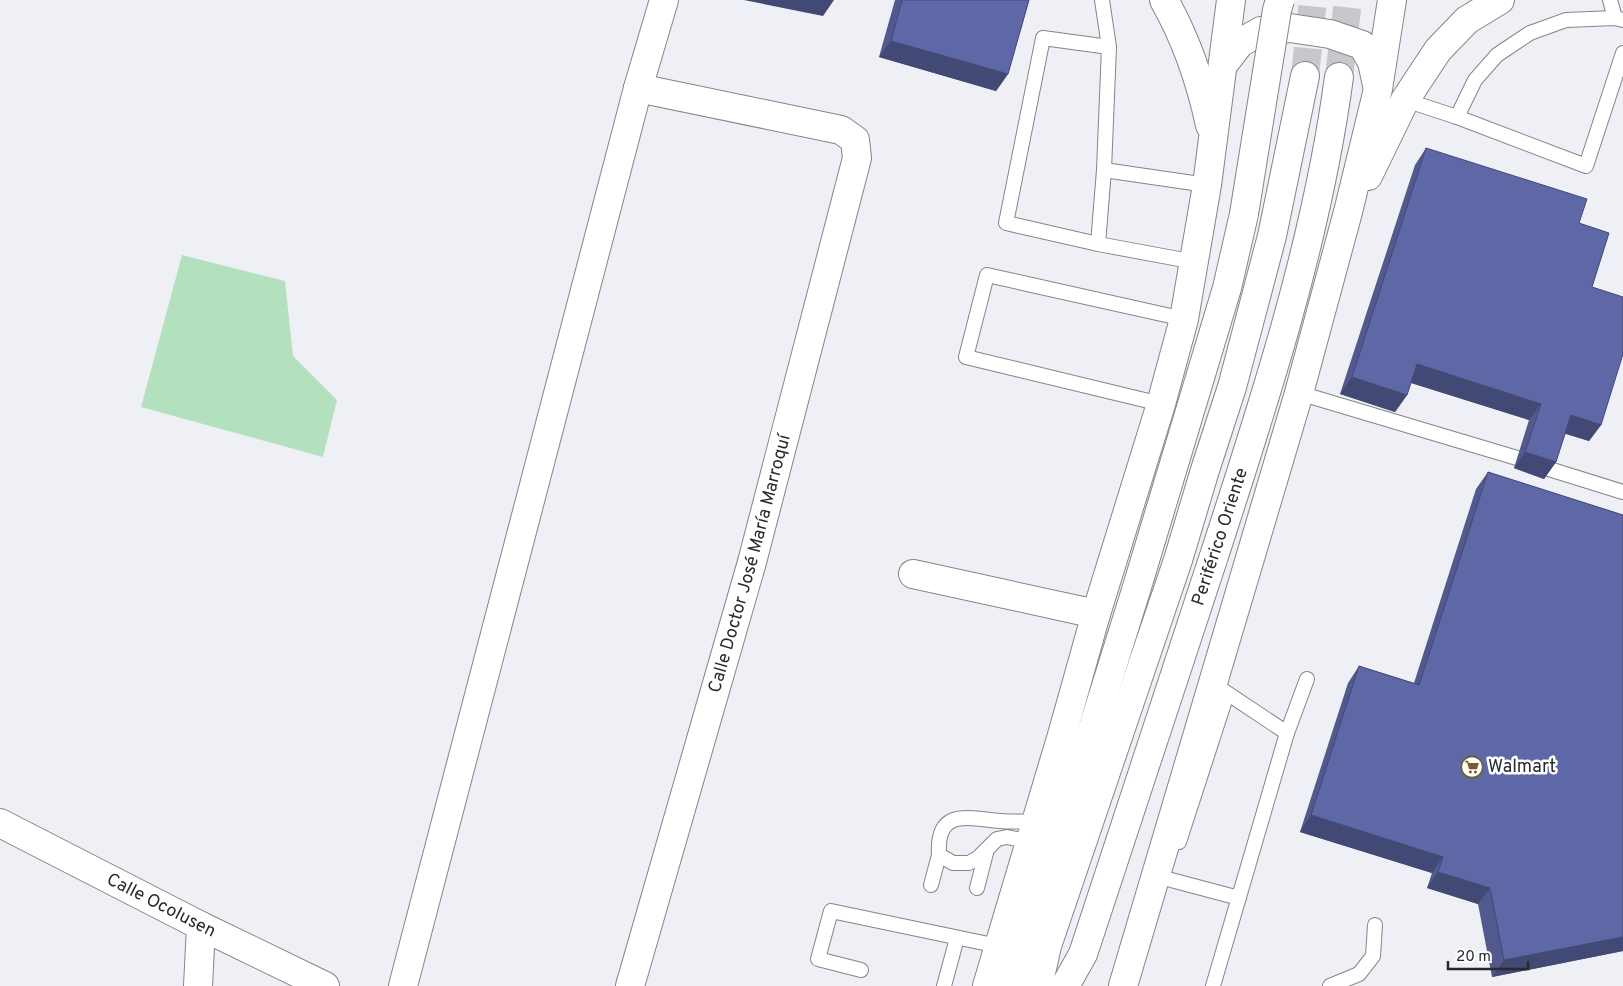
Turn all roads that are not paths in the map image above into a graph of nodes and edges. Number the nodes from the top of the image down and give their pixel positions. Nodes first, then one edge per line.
1 (664, 0) edge
2 (1102, 0) edge
3 (1164, 0) edge
4 (1231, 0) edge
5 (1280, 0) edge
6 (1392, 0) edge
7 (1500, 0) edge
8 (1610, 0) edge
9 (1619, 19) edge
10 (1109, 47) junction
11 (1623, 53) edge
12 (1223, 65) junction
13 (1305, 76) tunnel mouth
14 (1339, 77) tunnel mouth
15 (638, 88) junction
16 (1378, 89) junction
17 (1405, 100) junction
18 (1457, 117) junction
19 (1213, 141) junction
20 (1104, 170) junction
21 (1207, 185) junction
22 (1348, 212) junction
23 (1098, 244) junction
24 (1195, 262) junction
25 (1184, 319) junction
26 (1299, 393) junction
27 (1161, 404) junction
28 (1517, 458) dead end
29 (1548, 469) edge
30 (1623, 492) edge
31 (913, 574) dead end
32 (1096, 614) junction
33 (1307, 679) dead end
34 (1219, 688) junction
35 (1287, 733) junction
36 (0, 823) edge
37 (1032, 832) junction
38 (988, 848) junction
39 (939, 856) junction
40 (1162, 877) junction
41 (930, 885) dead end
42 (977, 888) dead end
43 (1239, 898) junction
44 (201, 926) junction
45 (1375, 926) dead end
46 (957, 938) junction
47 (1010, 952) junction
48 (861, 970) dead end
49 (198, 986) edge
50 (325, 986) edge
51 (403, 986) edge
52 (630, 986) edge
53 (944, 986) edge
54 (987, 986) edge
55 (1006, 986) edge
56 (1025, 986) edge
57 (1038, 986) edge
58 (1065, 986) edge
59 (1123, 986) edge
60 (1213, 986) edge
61 (1330, 986) edge

1 - 15 main road
2 - 10 lane
3 - 19 main road
4 - 12 main road
5 - 47 main road, bridge
6 - 16 main road
7 - 17 main road
8 - 9 lane
9 - 18 lane
10 - 20 lane
10 - 23 lane
11 - 18 lane
12 - 16 main road
12 - 19 main road
13 - 57 main road, Periférico Oriente
14 - 58 main road, Periférico Oriente
15 - 51 main road
15 - 52 main road, Calle Doctor José María Marroquí
16 - 22 main road
17 - 18 lane
17 - 22 main road
19 - 21 main road
20 - 21 lane
20 - 23 lane
21 - 24 main road
22 - 26 main road
23 - 24 lane
24 - 25 main road
25 - 27 main road
25 - 27 lane
26 - 28 lane
26 - 34 main road
27 - 32 main road
29 - 30 lane
31 - 32 main road
32 - 37 main road
33 - 35 lane
34 - 35 lane
34 - 40 main road
35 - 43 lane
36 - 44 main road, Calle Ocolusen
37 - 38 lane
37 - 39 lane
37 - 47 main road
38 - 39 lane
38 - 42 lane
39 - 41 lane
40 - 43 lane
40 - 59 main road
43 - 60 lane
44 - 49 main road
44 - 50 main road, Calle Ocolusen
45 - 61 lane
46 - 47 lane
46 - 48 lane
46 - 53 lane
47 - 54 main road
47 - 55 main road
47 - 56 main road

